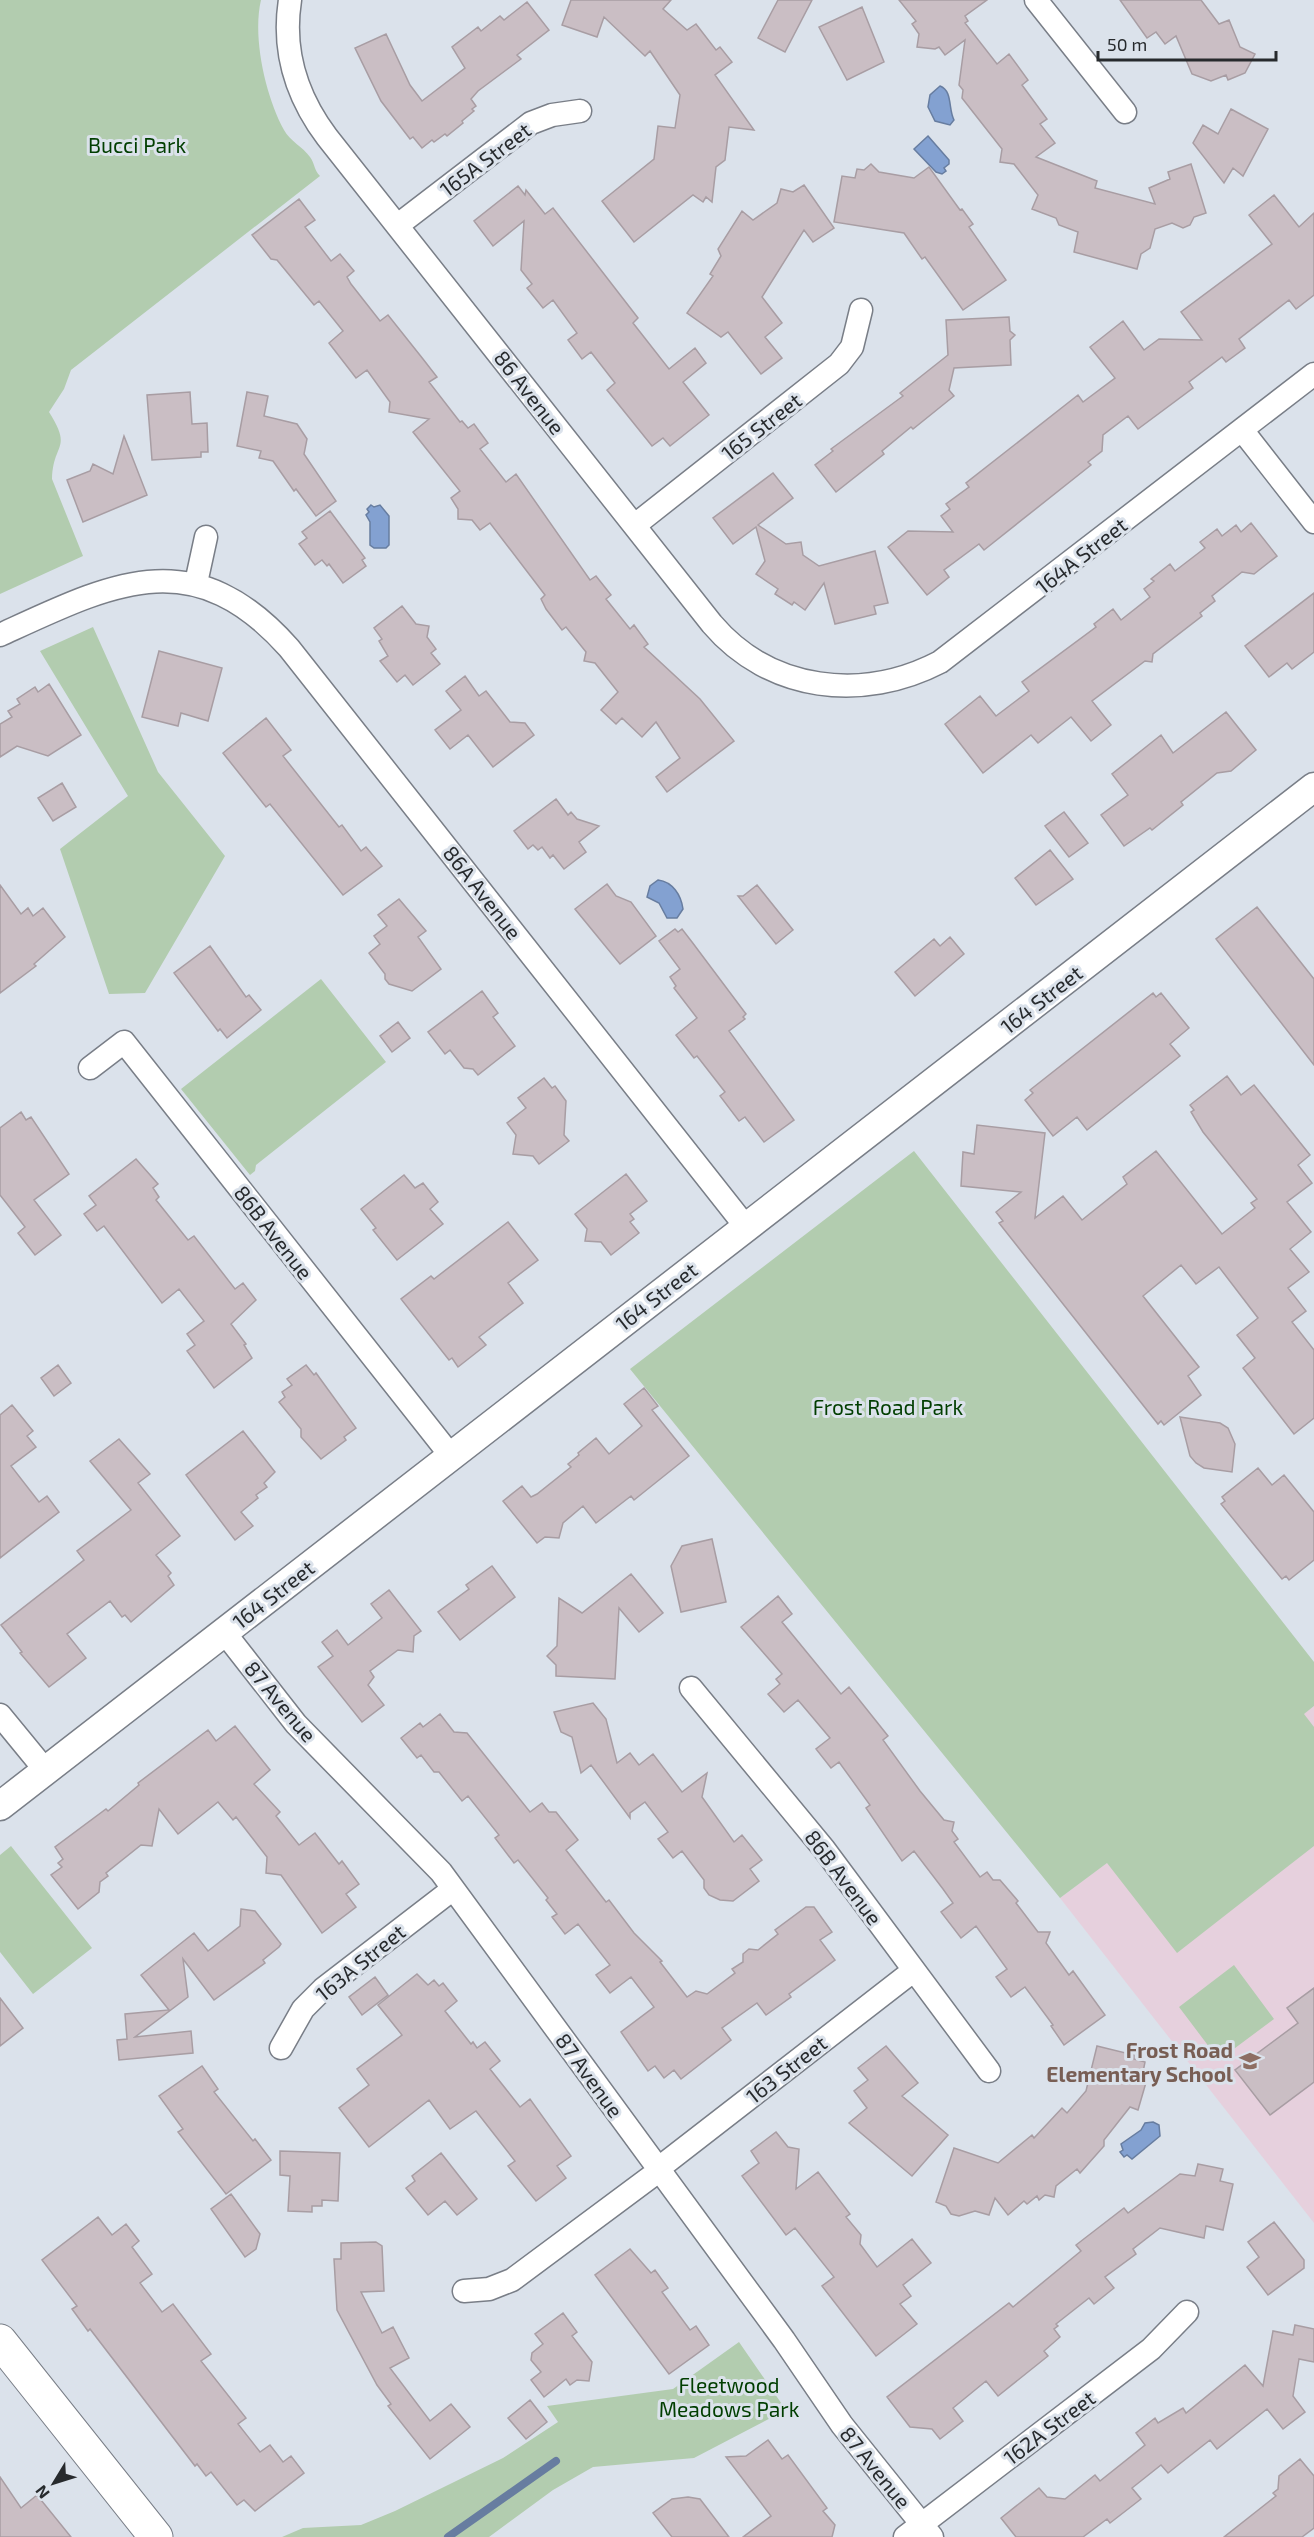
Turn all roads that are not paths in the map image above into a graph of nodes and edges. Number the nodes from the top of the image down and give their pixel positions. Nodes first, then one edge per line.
1 (290, 0) edge
2 (1036, 0) edge
3 (580, 111) dead end
4 (1125, 112) dead end
5 (398, 225) junction
6 (861, 310) dead end
7 (1314, 374) edge
8 (1242, 430) junction
9 (1314, 522) edge
10 (635, 525) junction
11 (206, 537) dead end
12 (196, 583) junction
13 (0, 635) edge
14 (826, 685) joint
15 (1314, 787) edge
16 (90, 1068) dead end
17 (746, 1227) junction
18 (451, 1456) junction
19 (224, 1632) junction
20 (691, 1688) dead end
21 (0, 1715) edge
22 (46, 1771) junction
23 (0, 1806) edge
24 (453, 1889) junction
25 (913, 1971) junction
26 (282, 2048) dead end
27 (989, 2071) dead end
28 (659, 2169) junction
29 (464, 2291) dead end
30 (1187, 2312) dead end
31 (0, 2341) edge
32 (920, 2533) edge
33 (156, 2537) edge

1 - 5 street, 86 Avenue
2 - 4 street
3 - 5 street, 165A Street
5 - 10 street, 86 Avenue
6 - 10 street, 165 Street
7 - 8 street, 164A Street
8 - 9 street
8 - 14 street, 164A Street
10 - 14 street, 86 Avenue
11 - 12 street
12 - 13 street
12 - 17 street, 86A Avenue
15 - 17 street, 164 Street
16 - 18 street, 86B Avenue
17 - 18 street, 164 Street
18 - 19 street, 164 Street
19 - 22 street, 164 Street
19 - 24 street, 87 Avenue
20 - 25 street, 86B Avenue
21 - 22 street
22 - 23 street, 164 Street
24 - 26 street, 163A Street
24 - 28 street, 87 Avenue
25 - 27 street, 86B Avenue
25 - 28 street, 163 Street
28 - 29 street, 163 Street
28 - 32 street, 87 Avenue
30 - 32 street, 162A Street
31 - 33 main road

